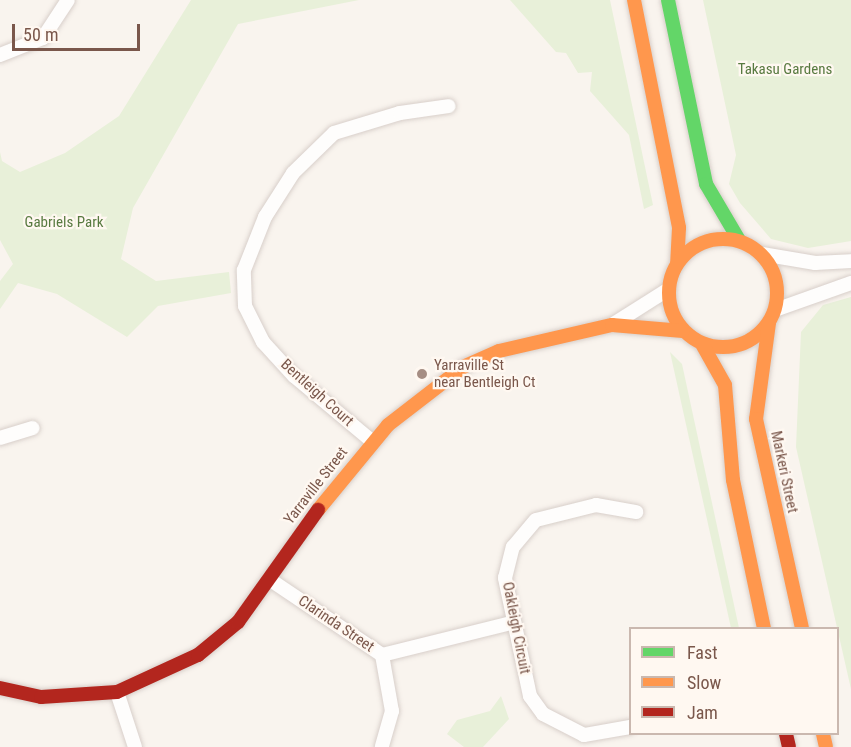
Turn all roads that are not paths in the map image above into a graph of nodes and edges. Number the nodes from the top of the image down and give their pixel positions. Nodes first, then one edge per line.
1 (68, 0) edge
2 (634, 0) edge
3 (668, 0) edge
4 (0, 55) edge
5 (449, 106) dead end
6 (739, 240) junction
7 (762, 254) junction
8 (851, 261) edge
9 (677, 263) junction
10 (851, 283) edge
11 (669, 289) junction
12 (772, 315) junction
13 (612, 325) junction
14 (683, 331) junction
15 (702, 344) junction
16 (33, 428) dead end
17 (0, 438) edge
18 (373, 441) junction
19 (636, 512) dead end
20 (269, 579) junction
21 (511, 623) junction
22 (764, 627) edge
23 (802, 627) edge
24 (382, 655) junction
25 (0, 688) edge
26 (117, 692) junction
27 (629, 727) edge
28 (135, 747) edge
29 (382, 747) edge

1 - 4 street
2 - 9 main road
3 - 6 main road
5 - 18 street, Bentleigh Court
6 - 7 main road
6 - 9 main road
7 - 8 street
7 - 12 main road
9 - 11 main road
10 - 12 street
11 - 13 street
11 - 14 main road
12 - 15 main road
12 - 23 main road, Markeri Street
13 - 14 main road, Yarraville Street
13 - 18 main road, Yarraville Street
14 - 15 main road
15 - 22 main road
16 - 17 street
18 - 20 main road, Yarraville Street
19 - 21 street, Oakleigh Circuit
20 - 24 street, Clarinda Street
20 - 26 main road, Yarraville Street
21 - 24 street, Clarinda Street
21 - 27 street, Oakleigh Circuit
24 - 29 street
25 - 26 main road, Yarraville Street
26 - 28 street

